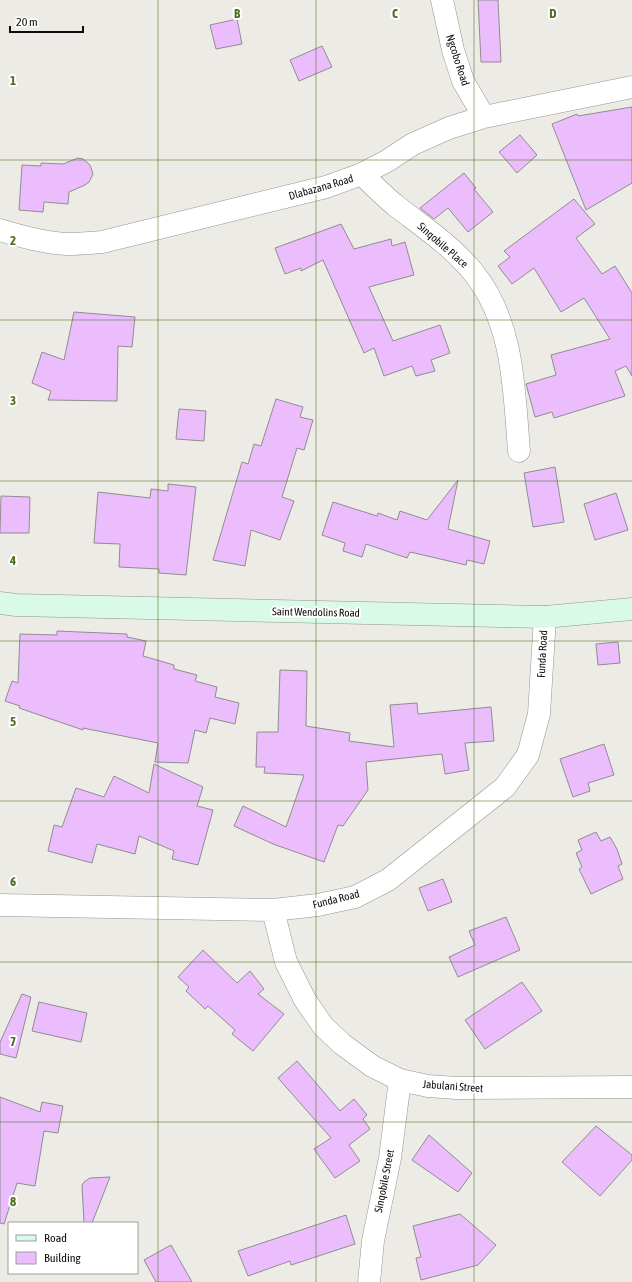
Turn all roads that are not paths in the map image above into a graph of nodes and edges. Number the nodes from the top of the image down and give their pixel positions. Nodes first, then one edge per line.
1 (442, 0) edge
2 (632, 87) edge
3 (484, 117) junction
4 (362, 174) junction
5 (0, 230) edge
6 (520, 451) dead end
7 (0, 603) edge
8 (632, 609) edge
9 (544, 617) junction
10 (0, 905) edge
11 (273, 910) junction
12 (400, 1080) junction
13 (632, 1087) edge
14 (370, 1282) edge

1 - 3 street, Ngcobo Road
2 - 3 street, Dlabazana Road
3 - 4 street, Dlabazana Road
4 - 5 street, Dlabazana Road
4 - 6 street, Sinqobile Place
7 - 9 street, Saint Wendolins Road
8 - 9 street, Saint Wendolins Road
9 - 11 street, Funda Road
10 - 11 street, Funda Road
11 - 12 street, Jabulani Street
12 - 13 street, Jabulani Street
12 - 14 street, Sinqobile Street

